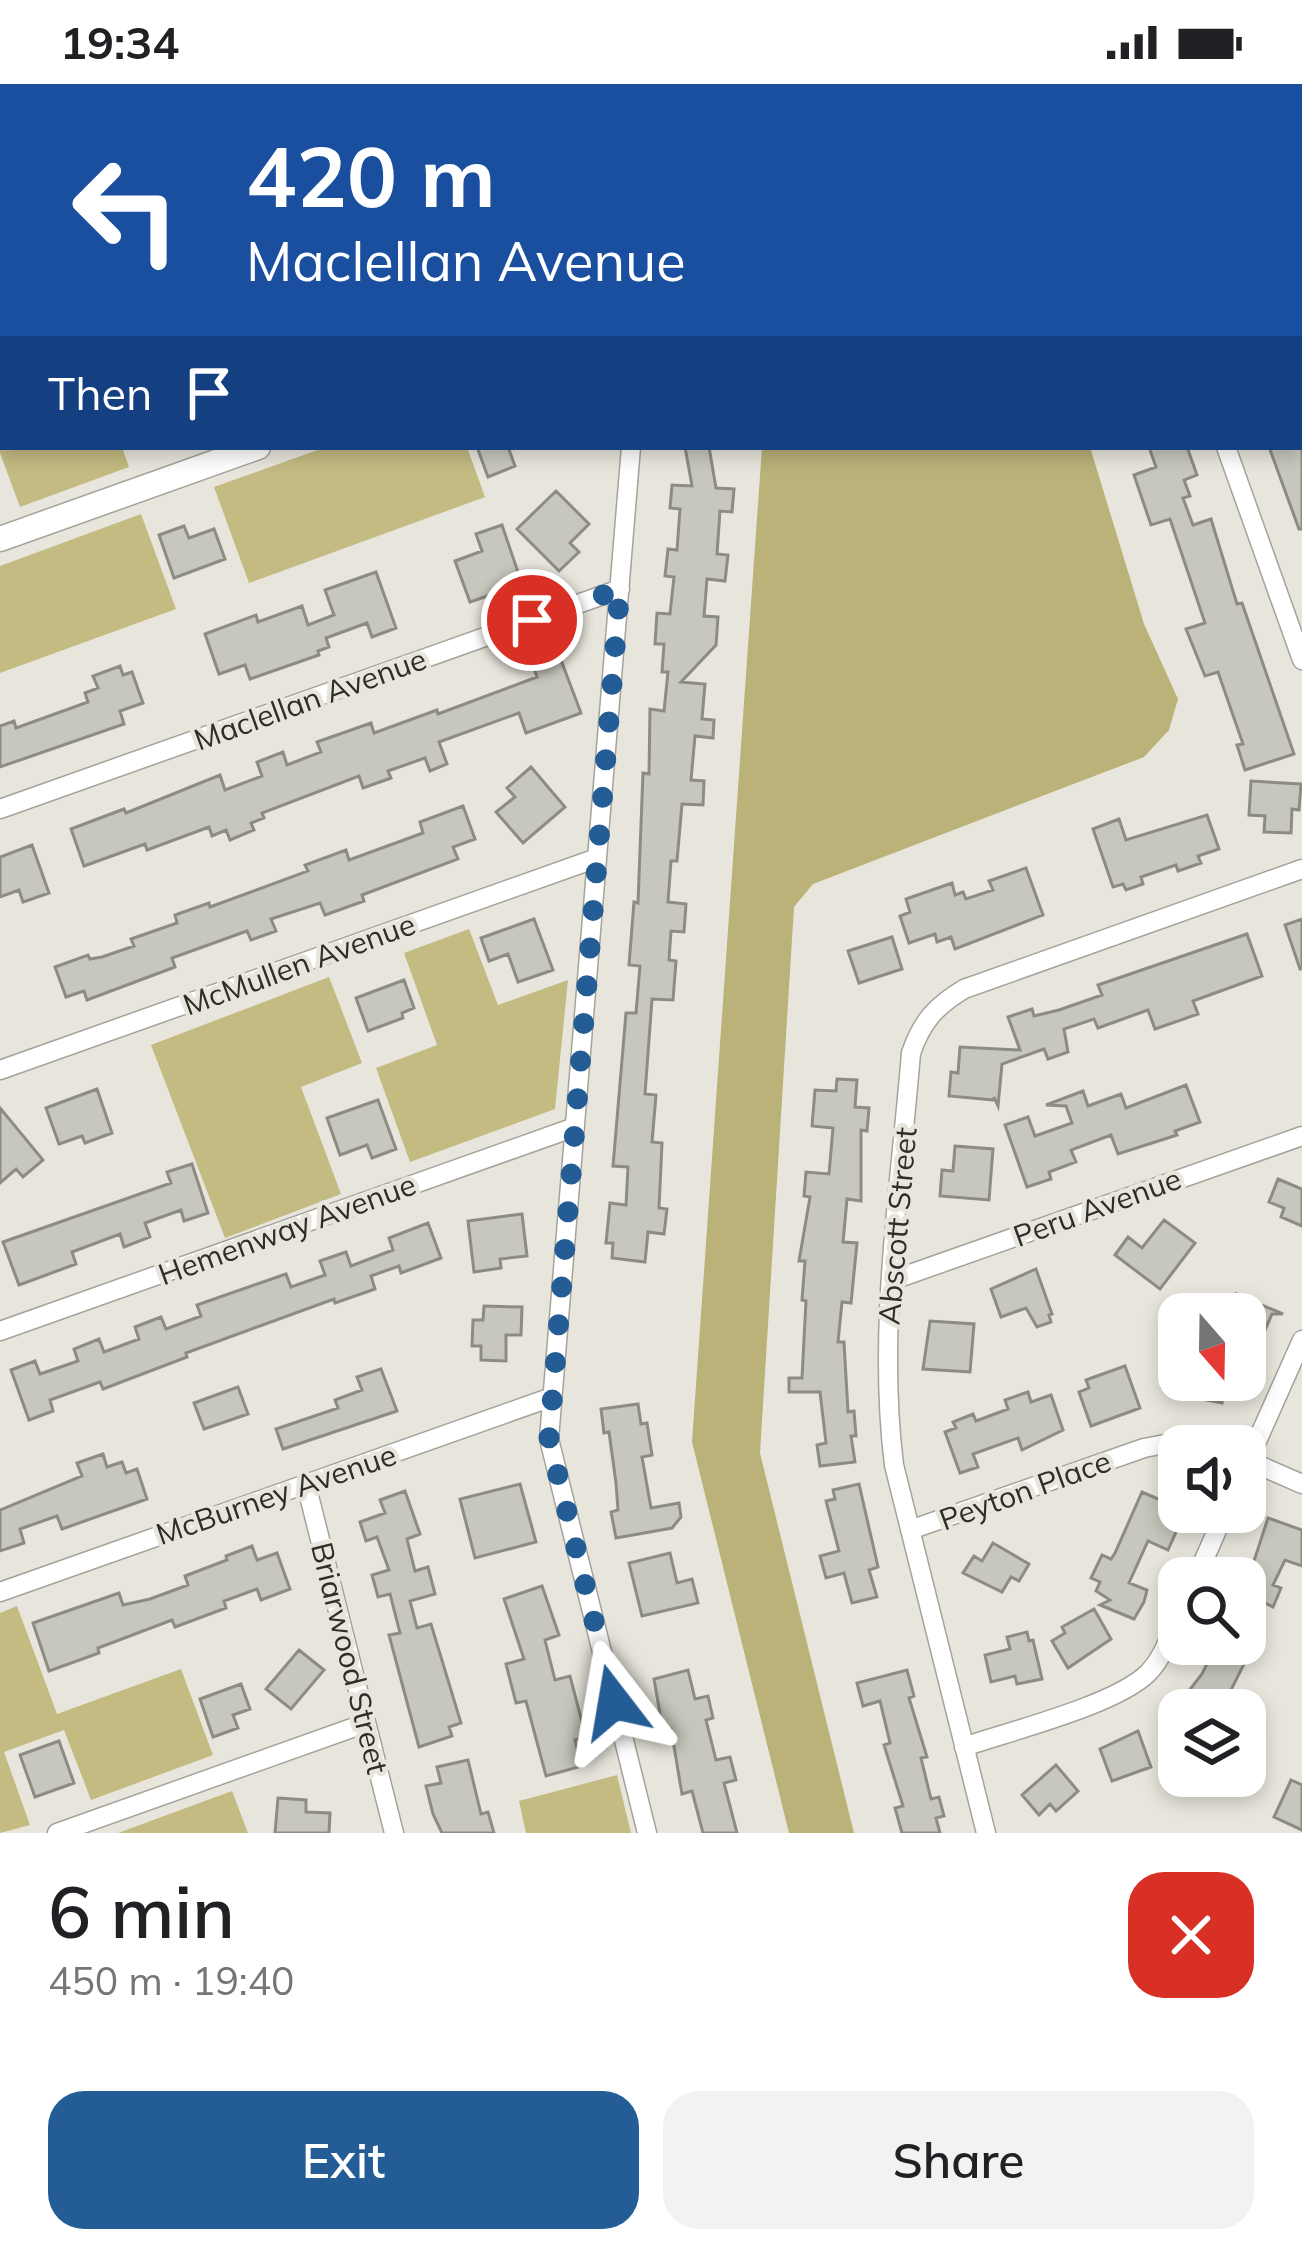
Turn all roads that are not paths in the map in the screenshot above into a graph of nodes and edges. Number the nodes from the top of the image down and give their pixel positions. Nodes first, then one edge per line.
1 (251, 450) edge
2 (631, 450) edge
3 (1227, 450) edge
4 (0, 539) edge
5 (620, 589) junction
6 (1302, 661) edge
7 (0, 808) edge
8 (597, 858) junction
9 (1302, 869) edge
10 (0, 1070) edge
11 (575, 1127) junction
12 (1302, 1136) edge
13 (893, 1280) junction
14 (0, 1331) edge
15 (1302, 1340) edge
16 (552, 1396) junction
17 (1263, 1425) edge
18 (1158, 1445) edge
19 (1266, 1470) edge
20 (306, 1484) junction
21 (1302, 1484) edge
22 (910, 1530) junction
23 (0, 1592) edge
24 (1158, 1659) edge
25 (366, 1723) junction
26 (964, 1748) junction
27 (56, 1833) edge
28 (394, 1833) edge
29 (647, 1833) edge
30 (986, 1833) edge

1 - 4 street
2 - 5 street
3 - 6 street
5 - 7 street, Maclellan Avenue
5 - 8 street
8 - 10 street, McMullen Avenue
8 - 11 street
9 - 13 street, Abscott Street
11 - 14 street, Hemenway Avenue
11 - 16 street
12 - 13 street, Peru Avenue
13 - 22 street, Abscott Street
15 - 17 street
16 - 20 street, McBurney Avenue
16 - 29 street
18 - 22 street, Peyton Place
19 - 21 street
20 - 23 street, McBurney Avenue
20 - 25 street, Briarwood Street
22 - 26 street, Abscott Street
24 - 26 street
25 - 27 street
25 - 28 street, Briarwood Street
26 - 30 street, Abscott Street

